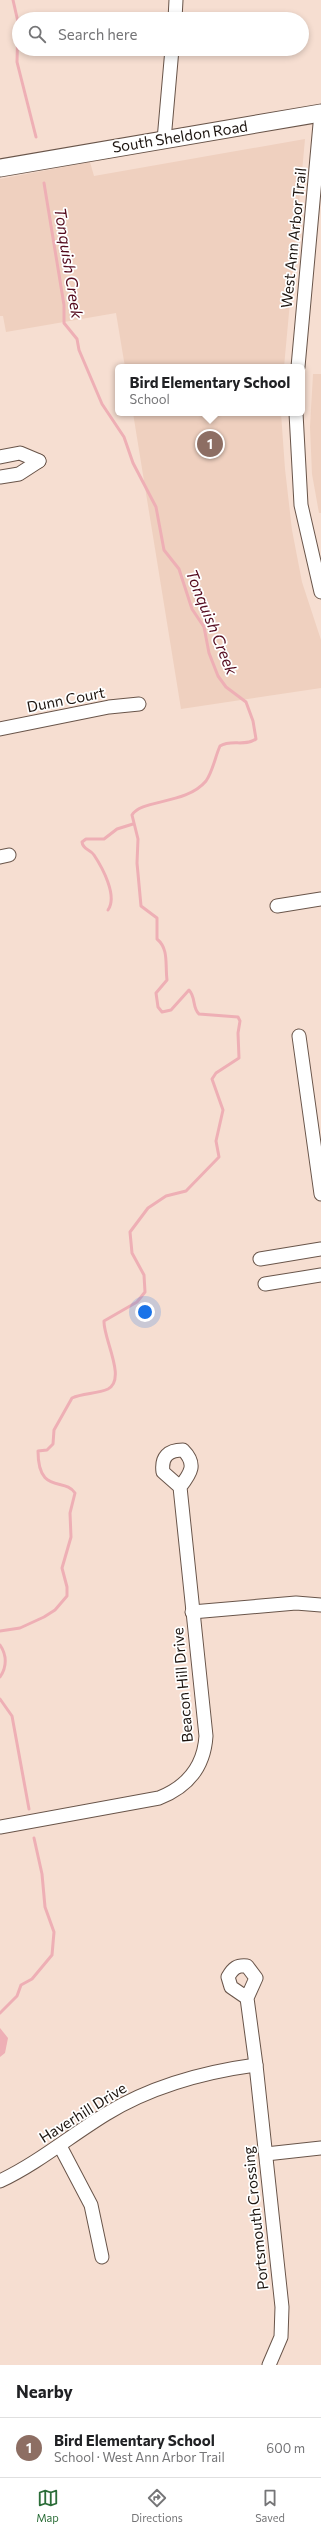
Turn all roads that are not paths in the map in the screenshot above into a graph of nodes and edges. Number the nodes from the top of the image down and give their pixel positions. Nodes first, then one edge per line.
1 (176, 0) edge
2 (175, 12) edge
3 (171, 56) edge
4 (321, 113) edge
5 (164, 140) junction
6 (0, 168) edge
7 (298, 364) edge
8 (296, 416) edge
9 (0, 457) edge
10 (0, 477) edge
11 (320, 585) edge
12 (139, 704) dead end
13 (0, 729) edge
14 (321, 899) edge
15 (277, 906) dead end
16 (299, 1036) dead end
17 (321, 1194) edge
18 (321, 1249) edge
19 (260, 1259) dead end
20 (321, 1274) edge
21 (265, 1284) dead end
22 (180, 1487) dead end
23 (321, 1605) edge
24 (192, 1612) junction
25 (0, 1827) edge
26 (247, 1998) dead end
27 (256, 2064) junction
28 (60, 2146) junction
29 (321, 2148) edge
30 (266, 2154) junction
31 (0, 2181) edge
32 (102, 2257) dead end
33 (269, 2365) edge

1 - 2 street
3 - 5 street
4 - 5 main road, South Sheldon Road
4 - 7 street, West Ann Arbor Trail
5 - 6 main road, South Sheldon Road
8 - 11 street
9 - 10 street
12 - 13 street, Dunn Court
14 - 15 street
16 - 17 street
18 - 19 street
20 - 21 street
22 - 24 street
23 - 24 street, Beacon Hill Drive
24 - 25 street, Beacon Hill Drive
26 - 27 street, Portsmouth Crossing
27 - 28 street, Haverhill Drive
27 - 30 street, Portsmouth Crossing
28 - 31 street, Haverhill Drive
28 - 32 street
29 - 30 street
30 - 33 street, Portsmouth Crossing

